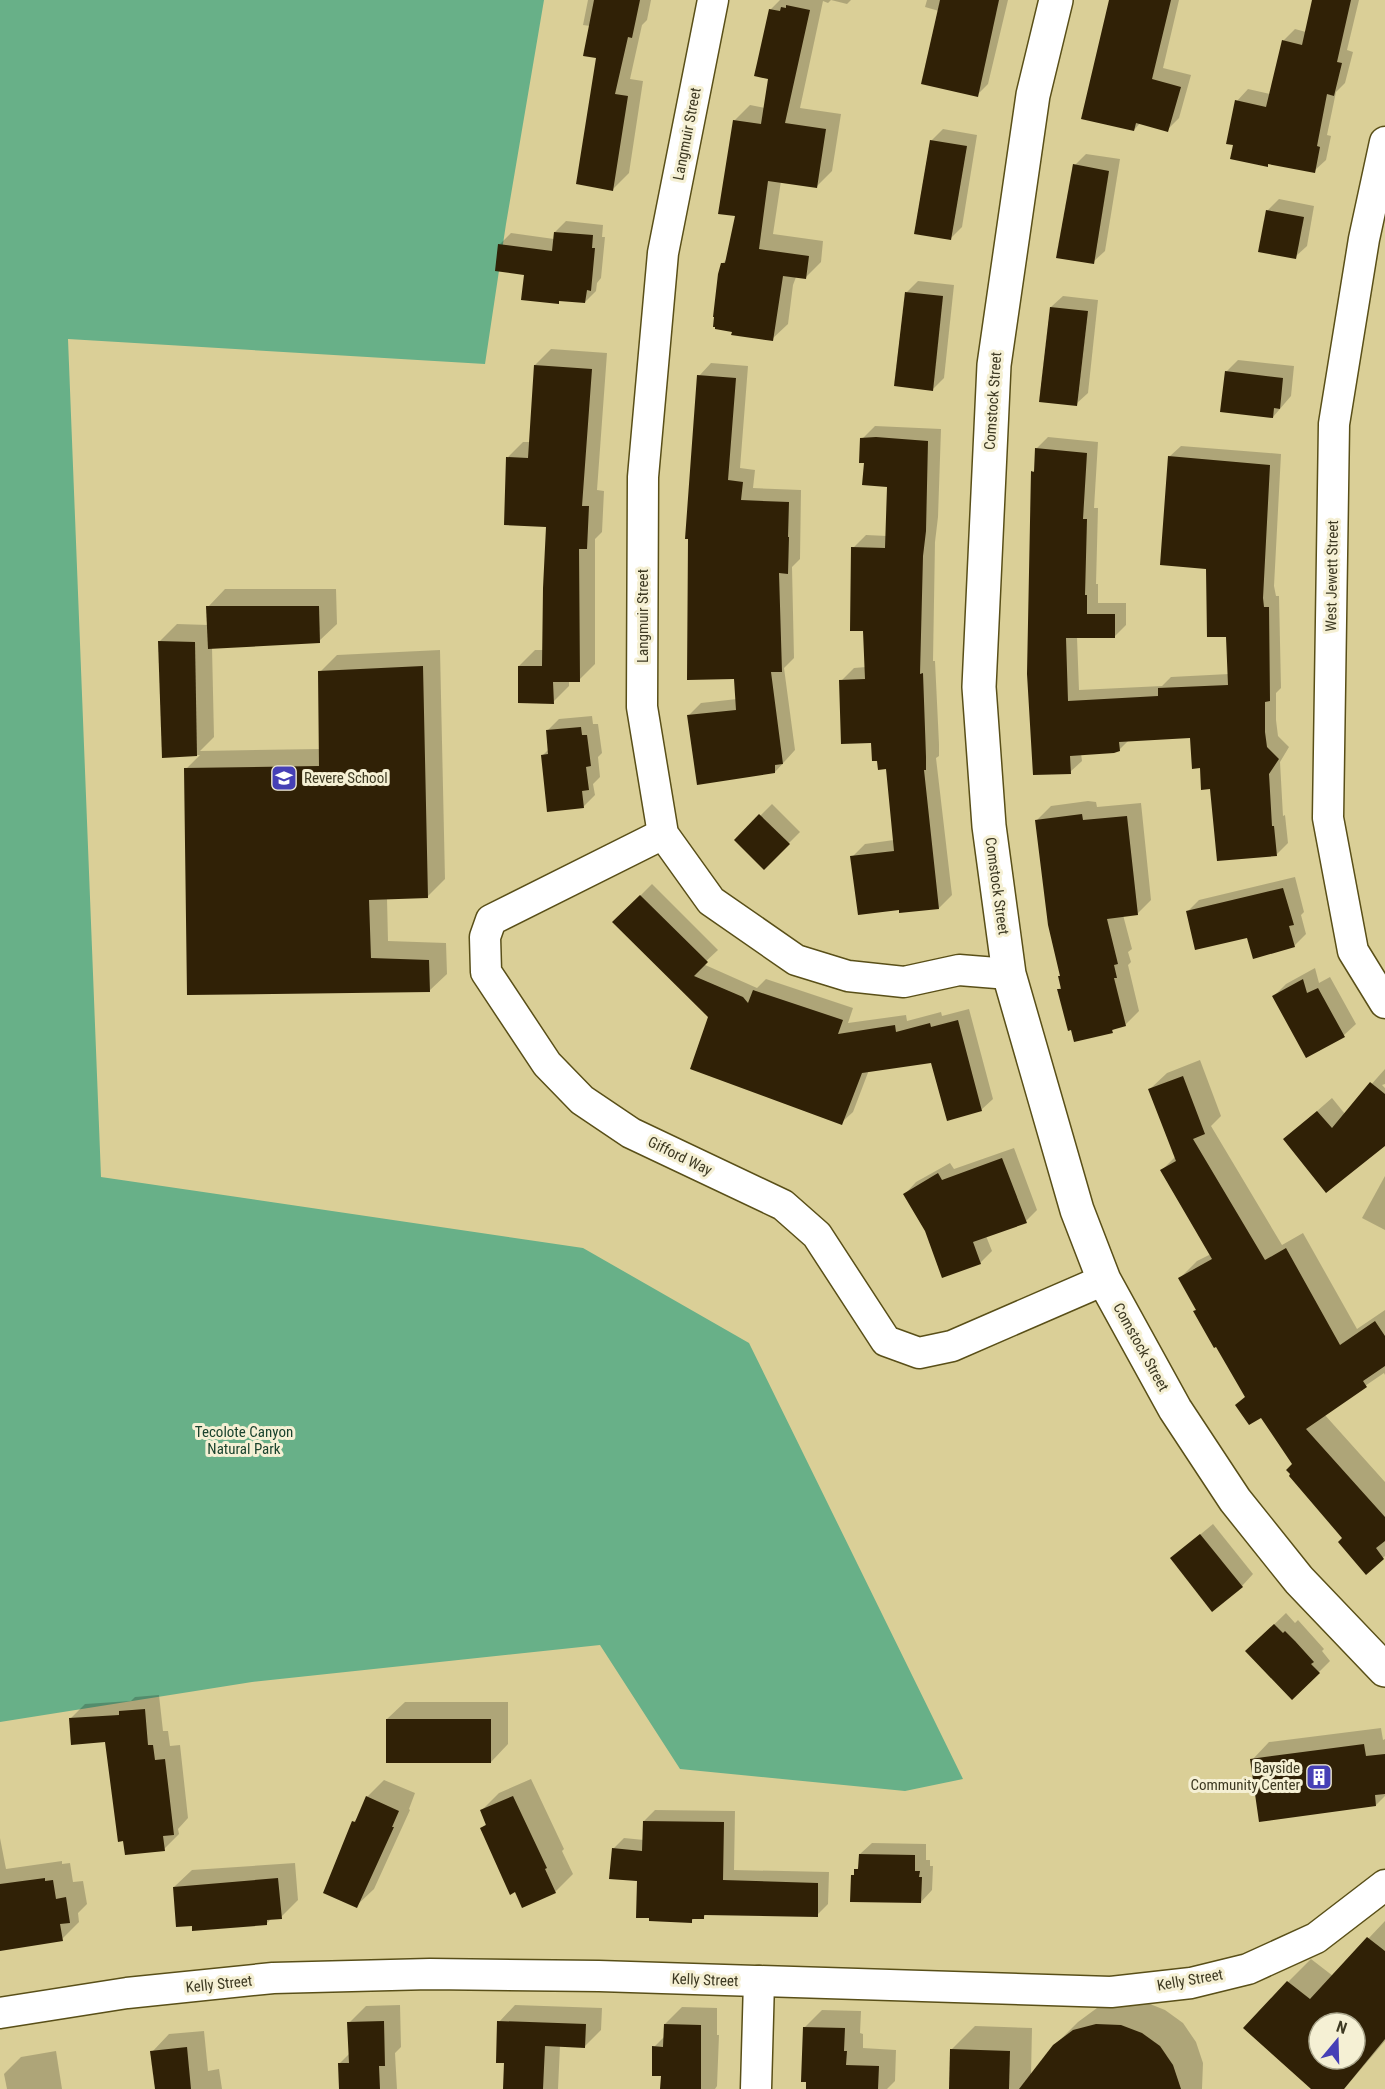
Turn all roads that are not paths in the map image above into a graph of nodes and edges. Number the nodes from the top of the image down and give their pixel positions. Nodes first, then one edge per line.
1 (713, 0) edge
2 (1056, 0) edge
3 (1385, 142) edge
4 (663, 834) junction
5 (1009, 974) junction
6 (1385, 1003) edge
7 (1104, 1280) junction
8 (1385, 1670) edge
9 (1385, 1885) edge
10 (759, 1981) junction
11 (0, 2013) edge
12 (756, 2089) edge

1 - 4 street, Langmuir Street
2 - 5 street, Comstock Street
3 - 6 street, West Jewett Street
4 - 5 street, Langmuir Street
4 - 7 street, Gifford Way
5 - 7 street, Comstock Street
7 - 8 street, Comstock Street
9 - 10 street, Kelly Street
10 - 11 street, Kelly Street
10 - 12 street

